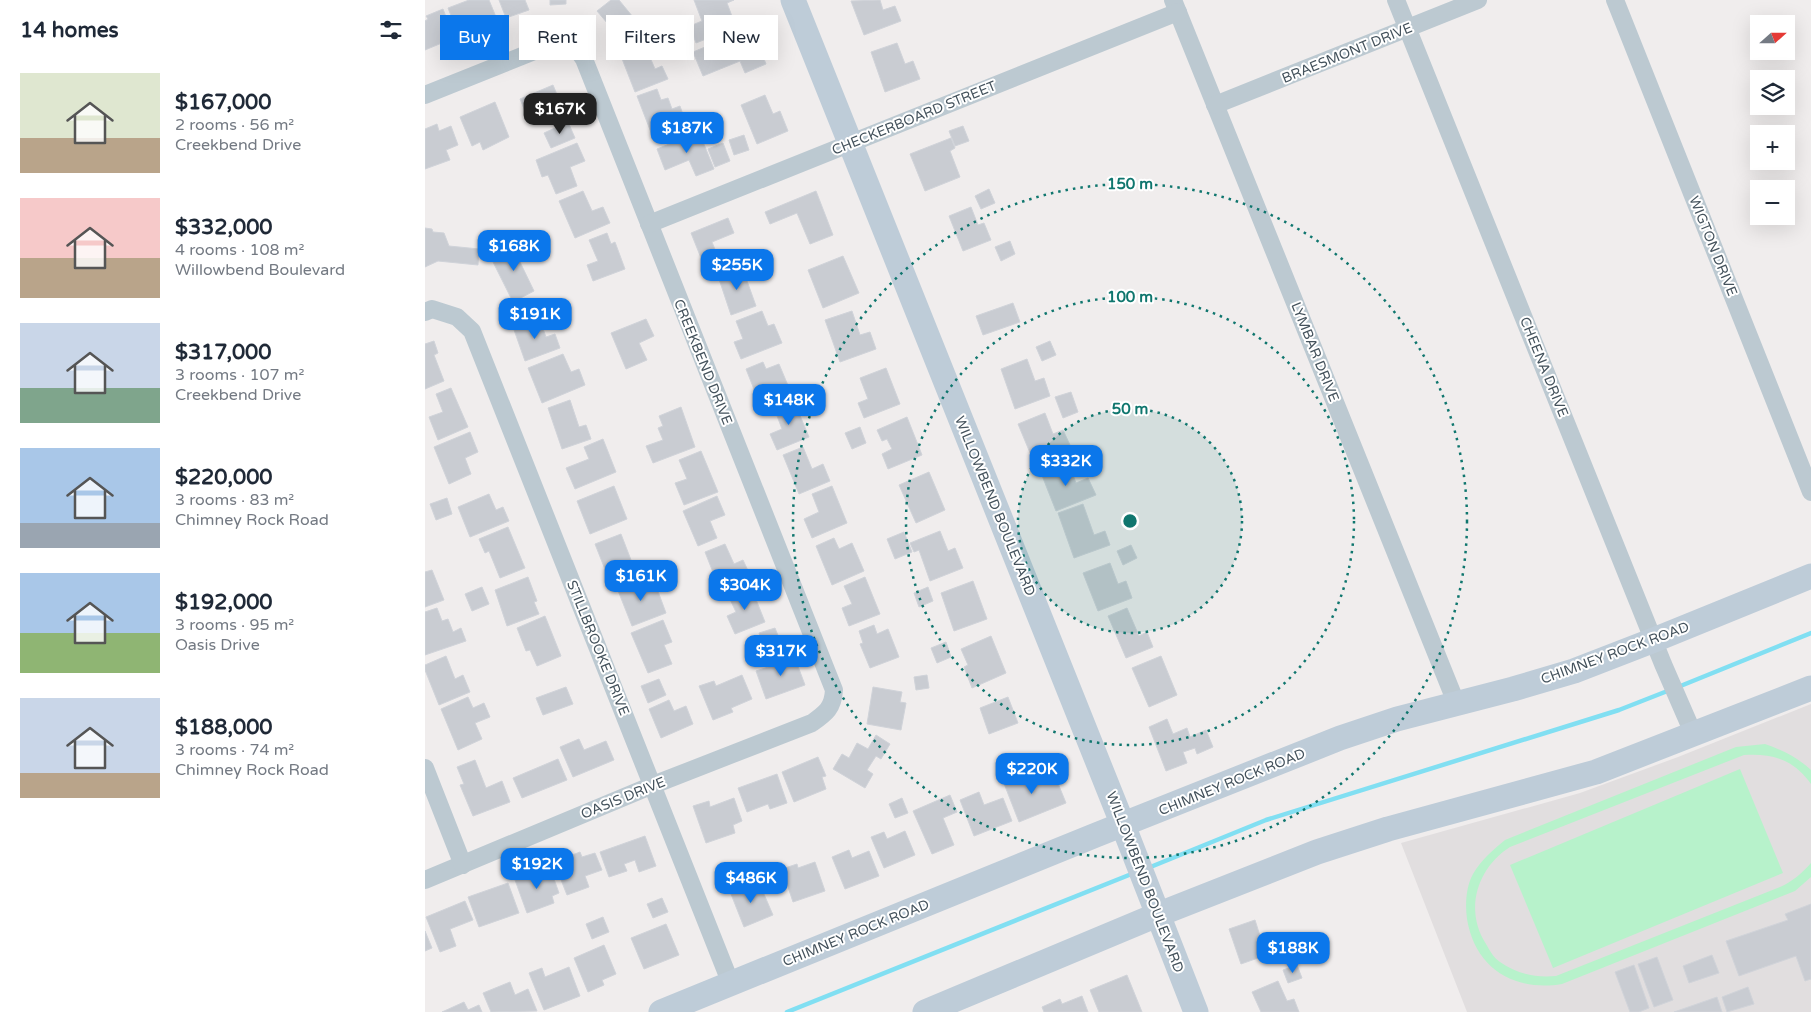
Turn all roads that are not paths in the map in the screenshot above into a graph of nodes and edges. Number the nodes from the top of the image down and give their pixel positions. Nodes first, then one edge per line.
1 (793, 0) edge
2 (1396, 0) edge
3 (1478, 0) edge
4 (1615, 0) edge
5 (1175, 6) edge
6 (1407, 28) junction
7 (425, 95) edge
8 (1215, 105) junction
9 (851, 144) junction
10 (649, 224) junction
11 (425, 312) edge
12 (1811, 492) edge
13 (1811, 576) edge
14 (1654, 640) junction
15 (1811, 688) edge
16 (1457, 705) junction
17 (821, 717) joint
18 (1693, 733) junction
19 (425, 768) edge
20 (653, 786) junction
21 (1123, 825) junction
22 (463, 865) junction
23 (425, 880) edge
24 (1153, 904) junction
25 (731, 984) junction
26 (661, 1012) edge
27 (925, 1012) edge
28 (1196, 1012) edge

1 - 9 main road, WILLOWBEND BOULEVARD
2 - 6 street, CHEENA DRIVE
3 - 6 street, BRAESMONT DRIVE
4 - 12 street, WIGTON DRIVE
5 - 8 street, LYMBAR DRIVE
5 - 9 street, CHECKERBOARD STREET
6 - 8 street, BRAESMONT DRIVE
6 - 14 street, CHEENA DRIVE
7 - 10 street, CREEKBEND DRIVE
8 - 16 street, LYMBAR DRIVE
9 - 10 street, CHECKERBOARD STREET
9 - 21 main road, WILLOWBEND BOULEVARD
10 - 17 street, CREEKBEND DRIVE
11 - 20 street, STILLBROOKE DRIVE
13 - 14 main road, CHIMNEY ROCK ROAD
14 - 16 main road, CHIMNEY ROCK ROAD
14 - 18 street, CHEENA DRIVE
15 - 18 main road
16 - 21 main road, CHIMNEY ROCK ROAD
17 - 20 street, OASIS DRIVE
18 - 24 main road
19 - 22 street
20 - 22 street, OASIS DRIVE
20 - 25 street, STILLBROOKE DRIVE
21 - 24 main road, WILLOWBEND BOULEVARD
21 - 25 main road, CHIMNEY ROCK ROAD
22 - 23 street, OASIS DRIVE
24 - 27 main road
24 - 28 main road, WILLOWBEND BOULEVARD
25 - 26 main road, CHIMNEY ROCK ROAD

